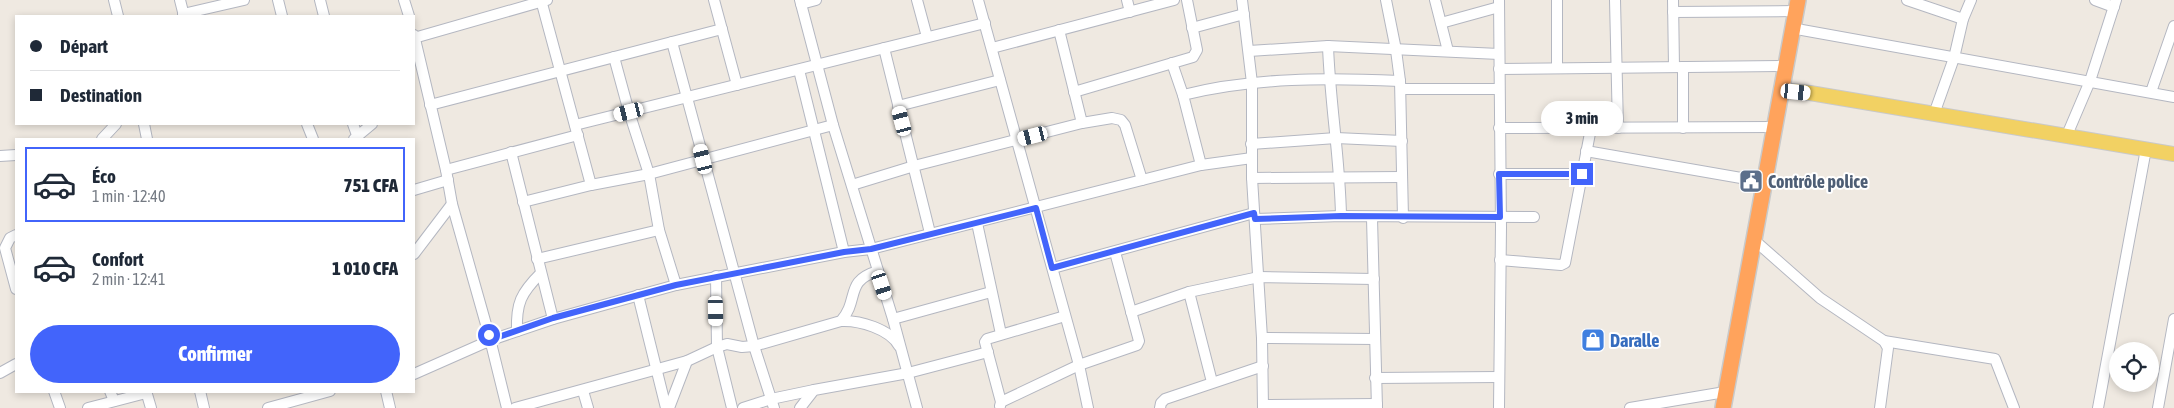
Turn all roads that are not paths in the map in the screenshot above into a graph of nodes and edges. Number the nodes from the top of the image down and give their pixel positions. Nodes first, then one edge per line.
1 (114, 0) edge
2 (180, 0) edge
3 (244, 0) edge
4 (278, 0) edge
5 (320, 0) edge
6 (404, 0) edge
7 (543, 0) edge
8 (714, 0) edge
9 (816, 0) edge
10 (917, 0) edge
11 (978, 0) edge
12 (1127, 0) edge
13 (1174, 0) edge
14 (1187, 0) edge
15 (1242, 0) edge
16 (1386, 0) edge
17 (1435, 0) edge
18 (1557, 0) edge
19 (1616, 0) edge
20 (1673, 0) edge
21 (1907, 0) edge
22 (1971, 0) edge
23 (2095, 0) edge
24 (800, 2) edge
25 (1498, 3) edge
26 (2115, 4) edge
27 (1797, 6) edge
28 (1130, 12) junction
29 (1673, 12) junction
30 (1244, 14) junction
31 (118, 15) edge
32 (184, 15) edge
33 (282, 15) edge
34 (324, 15) edge
35 (408, 15) edge
36 (1963, 19) junction
37 (985, 23) junction
38 (1441, 23) junction
39 (2174, 26) edge
40 (1192, 28) junction
41 (1792, 28) junction
42 (722, 29) junction
43 (1058, 30) junction
44 (927, 37) junction
45 (415, 42) edge
46 (672, 42) junction
47 (1328, 46) junction
48 (884, 48) junction
49 (992, 48) junction
50 (1396, 50) junction
51 (1249, 51) junction
52 (1448, 51) junction
53 (1499, 54) junction
54 (614, 57) junction
55 (1954, 58) junction
56 (1172, 64) junction
57 (818, 65) junction
58 (1786, 66) junction
59 (1617, 67) junction
60 (1678, 67) junction
61 (1557, 68) junction
62 (1499, 69) junction
63 (799, 70) junction
64 (560, 71) junction
65 (1329, 78) junction
66 (1000, 80) junction
67 (2090, 81) junction
68 (1252, 83) junction
69 (738, 85) junction
70 (1401, 85) junction
71 (1499, 90) junction
72 (1781, 90) junction
73 (1074, 92) junction
74 (2151, 92) junction
75 (1183, 95) junction
76 (2174, 97) edge
77 (688, 98) junction
78 (430, 105) junction
79 (898, 106) junction
80 (629, 112) junction
81 (1934, 114) junction
82 (1082, 123) junction
83 (115, 125) edge
84 (144, 125) edge
85 (307, 125) edge
86 (371, 125) edge
87 (833, 126) junction
88 (1774, 127) junction
89 (1499, 128) junction
90 (1591, 128) junction
91 (1618, 128) junction
92 (1683, 128) junction
93 (813, 129) junction
94 (576, 130) junction
95 (2067, 135) junction
96 (355, 137) edge
97 (103, 138) edge
98 (147, 138) edge
99 (313, 138) edge
100 (1336, 138) junction
101 (1016, 140) junction
102 (1402, 141) junction
103 (1251, 144) junction
104 (2146, 149) junction
105 (1586, 151) junction
106 (510, 152) junction
107 (2174, 154) edge
108 (15, 155) edge
109 (0, 156) edge
110 (1252, 158) junction
111 (703, 159) junction
112 (1200, 165) junction
113 (914, 166) junction
114 (648, 174) junction
115 (1499, 174) junction
116 (1582, 174) junction
117 (447, 175) junction
118 (1402, 177) junction
119 (1252, 178) junction
120 (1340, 178) junction
121 (1142, 180) junction
122 (1764, 182) junction
123 (590, 185) junction
124 (852, 185) junction
125 (415, 190) edge
126 (523, 202) junction
127 (452, 204) junction
128 (1036, 208) junction
129 (1255, 216) junction
130 (1341, 216) junction
131 (1500, 217) junction
132 (1372, 218) junction
133 (1403, 218) junction
134 (1534, 218) dead end
135 (977, 222) junction
136 (659, 230) junction
137 (930, 233) junction
138 (15, 236) edge
139 (1753, 240) junction
140 (871, 249) junction
141 (844, 252) junction
142 (1115, 252) junction
143 (415, 253) edge
144 (537, 259) junction
145 (1500, 260) junction
146 (1052, 268) junction
147 (734, 272) junction
148 (878, 272) junction
149 (541, 273) junction
150 (716, 276) junction
151 (1258, 277) junction
152 (1374, 279) junction
153 (15, 285) edge
154 (676, 285) junction
155 (991, 292) junction
156 (1189, 292) junction
157 (638, 295) junction
158 (1132, 312) junction
159 (1065, 316) junction
160 (553, 318) junction
161 (893, 319) junction
162 (2174, 319) edge
163 (841, 321) junction
164 (517, 331) junction
165 (1001, 334) junction
166 (1262, 338) junction
167 (1375, 339) junction
168 (490, 340) junction
169 (1884, 341) junction
170 (717, 346) junction
171 (754, 346) junction
172 (901, 350) junction
173 (988, 352) junction
174 (687, 361) junction
175 (15, 365) edge
176 (1078, 365) junction
177 (1263, 366) junction
178 (2170, 366) edge
179 (655, 370) junction
180 (0, 373) edge
181 (908, 373) junction
182 (415, 374) edge
183 (1499, 377) junction
184 (1375, 378) junction
185 (1212, 382) junction
186 (814, 390) junction
187 (583, 391) junction
188 (1725, 392) junction
189 (55, 393) edge
190 (138, 393) edge
191 (146, 393) edge
192 (203, 393) edge
193 (323, 393) edge
194 (386, 393) edge
195 (112, 396) edge
196 (773, 403) edge
197 (1000, 405) edge
198 (1263, 406) edge
199 (1377, 406) edge
200 (1642, 407) edge
201 (60, 408) edge
202 (88, 408) edge
203 (151, 408) edge
204 (204, 408) edge
205 (268, 408) edge
206 (390, 408) edge
207 (507, 408) edge
208 (515, 408) edge
209 (588, 408) edge
210 (668, 408) edge
211 (732, 408) edge
212 (743, 408) edge
213 (800, 408) edge
214 (917, 408) edge
215 (1088, 408) edge
216 (1160, 408) edge
217 (1498, 408) edge
218 (1630, 408) edge
219 (1723, 408) edge
220 (1880, 408) edge
221 (2014, 408) edge
222 (2098, 408) edge
223 (2158, 408) edge

1 - 31 street
2 - 32 street
3 - 32 street
4 - 33 street
5 - 34 street
6 - 35 street
7 - 45 street
7 - 64 street
8 - 42 street
9 - 24 street
10 - 44 street
11 - 37 street
12 - 28 street
13 - 28 street
14 - 40 street
15 - 30 street
16 - 50 street
17 - 38 street
18 - 61 street
19 - 59 street
20 - 29 street
21 - 36 street
22 - 36 street
23 - 26 street
24 - 57 street
25 - 38 street
25 - 53 street
26 - 67 street
27 - 29 street
27 - 41 highway
28 - 43 street
29 - 60 street
30 - 40 street
30 - 51 street
36 - 55 street
37 - 44 street
37 - 49 street
38 - 52 street
39 - 74 street
40 - 56 street
41 - 55 street
41 - 58 highway
42 - 46 street
42 - 69 street
43 - 49 street
43 - 73 street
44 - 48 street
45 - 78 street
46 - 54 street
46 - 77 street
47 - 50 street
47 - 51 street
47 - 65 street
48 - 57 street
48 - 79 street
49 - 66 street
50 - 52 street
50 - 70 street
51 - 68 street
52 - 53 street
53 - 62 street
54 - 64 street
54 - 80 street
55 - 67 street
55 - 81 street
56 - 73 street
56 - 75 street
57 - 63 street
57 - 87 street
58 - 60 street
58 - 72 highway
59 - 60 street
59 - 61 street
59 - 91 street
60 - 92 street
61 - 62 street
62 - 71 street
63 - 69 street
63 - 93 street
64 - 78 street
64 - 94 street
65 - 68 street
65 - 70 street
65 - 100 street
66 - 79 street
66 - 101 street
67 - 74 street
67 - 95 street
68 - 75 street
68 - 103 street
69 - 77 street
70 - 71 street
70 - 102 street
71 - 89 street
72 - 81 main road
72 - 88 highway
73 - 82 street
74 - 76 street
75 - 112 street
77 - 80 street
77 - 111 street
78 - 117 street
79 - 113 street
80 - 94 street
80 - 114 street
81 - 95 main road
82 - 101 street
82 - 121 street
83 - 97 street
84 - 98 street
85 - 99 street
86 - 96 street
87 - 93 street
87 - 124 street
88 - 92 street
88 - 122 highway
89 - 90 street
89 - 115 street
90 - 91 street
90 - 105 street
91 - 92 street
93 - 111 street
93 - 141 street
94 - 106 street
94 - 123 street
95 - 104 main road
100 - 102 street
100 - 103 street
100 - 120 street
101 - 113 street
101 - 128 street
102 - 118 street
103 - 110 street
104 - 107 main road
104 - 222 street
105 - 116 street
105 - 122 street
106 - 117 street
106 - 126 street
108 - 109 street
110 - 112 street
110 - 119 street
111 - 114 street
111 - 147 street
112 - 121 street
113 - 124 street
113 - 137 street
114 - 123 street
114 - 136 street
115 - 116 street
115 - 131 street
116 - 145 street
117 - 125 street
117 - 127 street
118 - 120 street
118 - 133 street
119 - 120 street
119 - 129 street
120 - 130 street
121 - 128 street
122 - 139 highway
123 - 126 street
124 - 140 street
126 - 144 street
127 - 143 street
127 - 168 street
128 - 135 street
128 - 146 street
129 - 130 street
129 - 142 street
129 - 151 street
130 - 132 street
131 - 133 street
131 - 134 street
131 - 145 street
132 - 133 street
132 - 152 street
135 - 137 street
135 - 155 street
136 - 144 street
136 - 154 street
137 - 140 street
138 - 153 street
139 - 169 street
139 - 188 highway
140 - 141 street
140 - 148 street
141 - 147 street
142 - 146 street
142 - 158 street
144 - 149 street
145 - 183 street
146 - 159 street
147 - 150 street
147 - 171 street
148 - 161 street
148 - 163 street
149 - 160 street
149 - 164 street
150 - 154 street
150 - 170 street
151 - 152 street
151 - 156 street
151 - 166 street
152 - 167 street
154 - 157 street
155 - 161 street
155 - 165 street
156 - 158 street
156 - 185 street
157 - 160 street
157 - 179 street
158 - 176 street
159 - 165 street
159 - 176 street
160 - 164 street
161 - 172 street
162 - 178 street
163 - 171 street
163 - 172 street
164 - 168 street
165 - 173 street
166 - 167 street
166 - 177 street
167 - 184 street
168 - 182 street
168 - 207 street
169 - 220 street
169 - 221 street
170 - 171 street
170 - 174 street
170 - 211 street
171 - 196 street
172 - 181 street
173 - 181 street
173 - 197 street
174 - 179 street
174 - 210 street
175 - 180 street
176 - 197 street
176 - 215 street
177 - 185 street
177 - 198 street
178 - 223 street
179 - 187 street
179 - 210 street
181 - 186 street
181 - 214 street
183 - 184 street
183 - 217 street
184 - 199 street
185 - 216 street
186 - 196 street
186 - 213 street
187 - 208 street
187 - 209 street
188 - 200 street
188 - 219 highway
189 - 201 street
190 - 195 street
191 - 203 street
192 - 204 street
193 - 205 street
194 - 206 street
195 - 202 street
196 - 212 street
198 - 199 street
200 - 218 street

